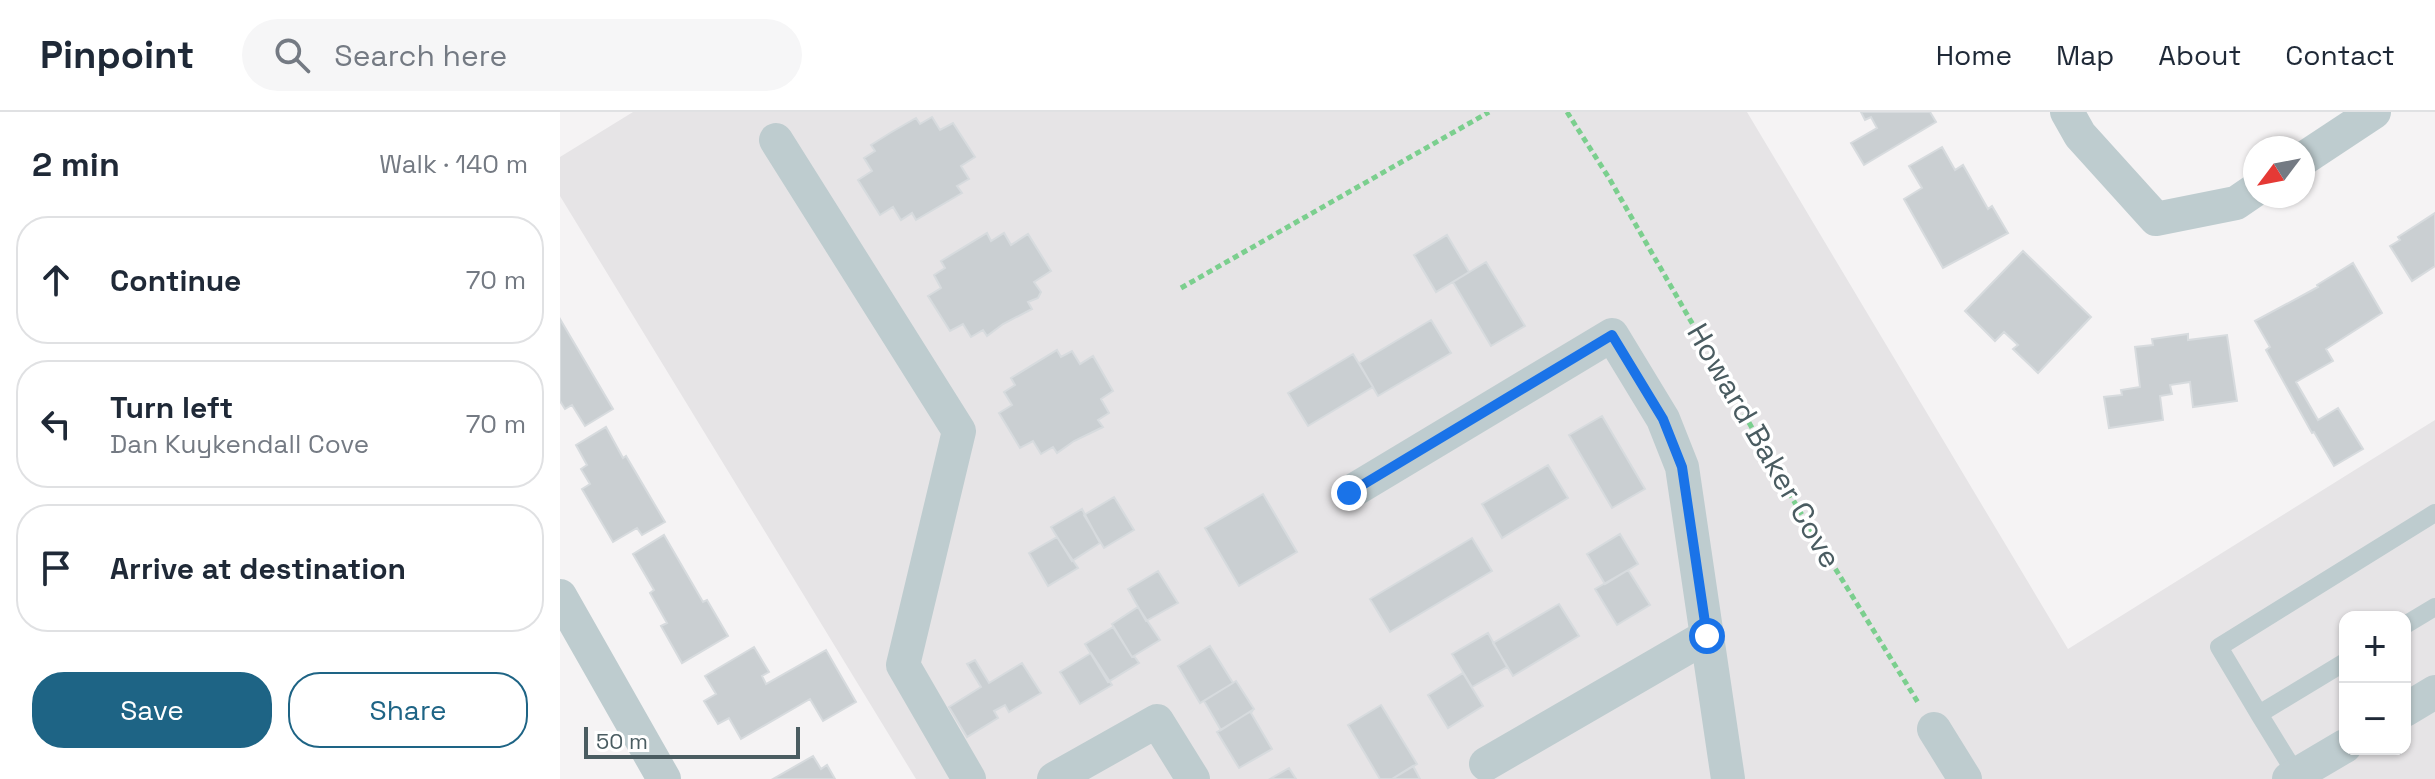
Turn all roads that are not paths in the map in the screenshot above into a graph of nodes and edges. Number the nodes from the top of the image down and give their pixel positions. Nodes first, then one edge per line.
1 (2067, 112) edge
2 (2374, 112) edge
3 (776, 140) dead end
4 (2315, 151) edge
5 (2243, 198) edge
6 (1349, 493) dead end
7 (2435, 513) edge
8 (560, 596) edge
9 (2435, 607) edge
10 (2411, 621) edge
11 (1707, 636) junction
12 (2339, 666) edge
13 (2435, 692) edge
14 (2411, 706) edge
15 (2259, 714) junction
16 (1934, 729) road end
17 (2339, 750) edge
18 (1486, 764) dead end
19 (2292, 777) edge
20 (664, 779) edge
21 (969, 779) edge
22 (1054, 779) edge
23 (1193, 779) edge
24 (1728, 779) edge
25 (1965, 779) edge

1 - 5 street
2 - 4 street
3 - 21 street
6 - 11 street
7 - 15 lane
8 - 20 street
9 - 10 lane
11 - 18 street
11 - 24 street
12 - 15 lane
13 - 14 street
15 - 19 lane
16 - 25 street
17 - 19 street
22 - 23 street

